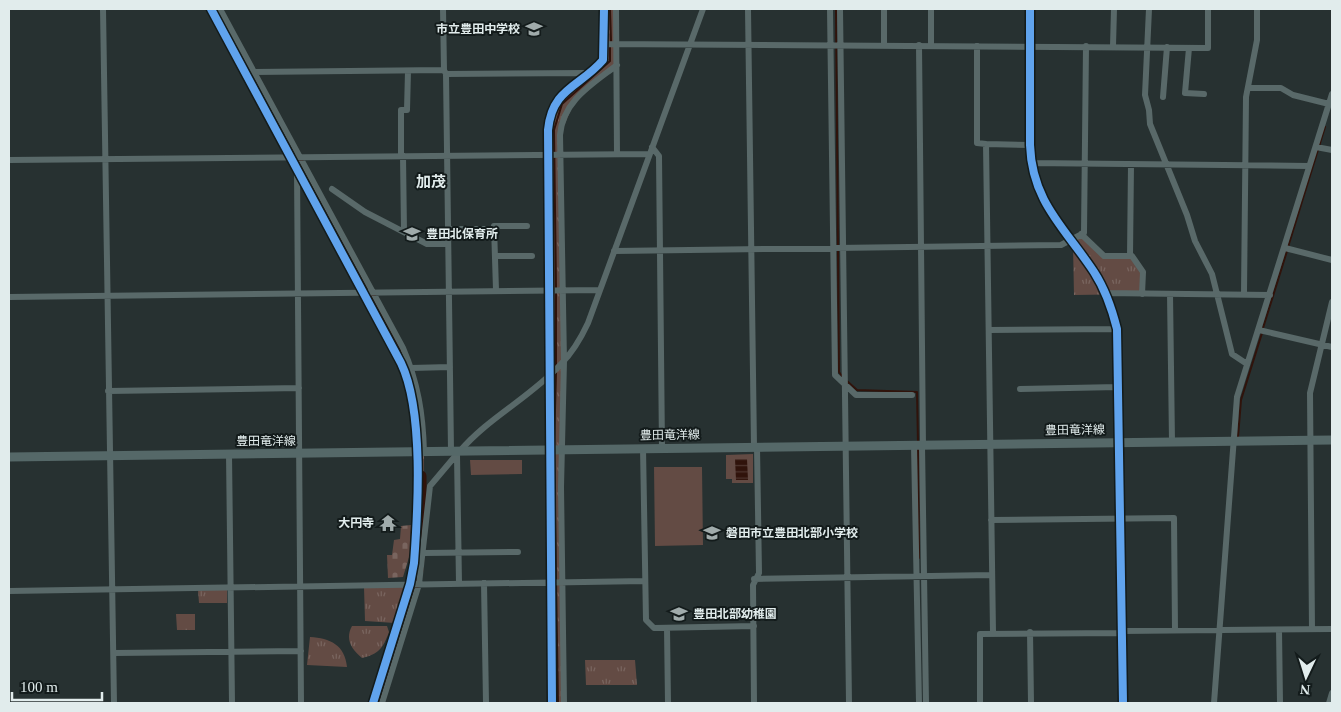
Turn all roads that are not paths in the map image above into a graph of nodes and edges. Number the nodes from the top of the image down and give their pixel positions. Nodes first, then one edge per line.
1 (103, 9) edge
2 (211, 9) edge
3 (220, 9) edge
4 (443, 9) edge
5 (604, 9) edge
6 (616, 9) edge
7 (703, 9) edge
8 (748, 9) edge
9 (830, 9) edge
10 (840, 9) edge
11 (884, 9) edge
12 (931, 9) edge
13 (1030, 9) edge
14 (1114, 9) edge
15 (1149, 9) edge
16 (1208, 9) edge
17 (1257, 9) edge
18 (604, 44) junction
19 (617, 44) junction
20 (690, 45) junction
21 (840, 45) junction
22 (919, 45) junction
23 (748, 46) junction
24 (831, 46) junction
25 (884, 46) junction
26 (931, 46) junction
27 (977, 46) junction
28 (1030, 46) junction
29 (1086, 46) junction
30 (1114, 46) junction
31 (1148, 47) junction
32 (1167, 47) junction
33 (1189, 48) junction
34 (617, 65) junction
35 (408, 71) junction
36 (589, 71) junction
37 (250, 72) junction
38 (445, 72) junction
39 (598, 79) junction
40 (1248, 88) junction
41 (1204, 94) dead end
42 (1332, 94) edge
43 (1163, 97) dead end
44 (1329, 104) junction
45 (986, 144) junction
46 (1030, 145) junction
47 (652, 147) junction
48 (1316, 147) junction
49 (1332, 150) edge
50 (548, 154) junction
51 (560, 154) junction
52 (617, 154) junction
53 (649, 154) junction
54 (447, 155) junction
55 (402, 156) junction
56 (291, 157) junction
57 (300, 157) junction
58 (105, 158) junction
59 (9, 160) edge
60 (1030, 163) junction
61 (1085, 164) junction
62 (1131, 165) junction
63 (1166, 165) junction
64 (1245, 166) junction
65 (1309, 166) junction
66 (297, 168) junction
67 (332, 189) dead end
68 (527, 226) dead end
69 (448, 229) junction
70 (494, 229) junction
71 (404, 232) junction
72 (1081, 234) junction
73 (1070, 239) junction
74 (448, 244) junction
75 (988, 246) junction
76 (921, 247) junction
77 (834, 248) junction
78 (843, 248) junction
79 (1285, 248) junction
80 (750, 249) junction
81 (660, 250) junction
82 (614, 251) junction
83 (495, 256) junction
84 (532, 256) dead end
85 (1130, 256) junction
86 (1332, 260) edge
87 (550, 289) junction
88 (562, 289) junction
89 (449, 290) junction
90 (496, 290) junction
91 (600, 290) junction
92 (368, 292) junction
93 (297, 293) junction
94 (1104, 293) junction
95 (1142, 294) junction
96 (1170, 294) junction
97 (1217, 294) junction
98 (1244, 294) junction
99 (107, 295) junction
100 (1270, 295) junction
101 (9, 296) edge
102 (1332, 302) edge
103 (1117, 329) junction
104 (989, 330) junction
105 (1259, 330) junction
106 (1321, 344) junction
107 (1332, 347) edge
108 (564, 361) junction
109 (1247, 364) junction
110 (450, 367) junction
111 (411, 368) junction
112 (549, 376) junction
113 (845, 386) junction
114 (1118, 387) junction
115 (299, 388) junction
116 (1020, 388) dead end
117 (108, 391) junction
118 (912, 395) dead end
119 (1310, 440) junction
120 (1332, 440) edge
121 (1233, 441) junction
122 (1119, 442) junction
123 (1172, 442) junction
124 (990, 444) junction
125 (846, 446) junction
126 (919, 446) junction
127 (755, 447) junction
128 (642, 448) junction
129 (662, 448) junction
130 (556, 450) junction
131 (420, 452) junction
132 (456, 452) junction
133 (229, 454) junction
134 (299, 454) junction
135 (111, 456) junction
136 (9, 457) edge
137 (1120, 518) junction
138 (991, 520) junction
139 (459, 552) junction
140 (518, 552) dead end
141 (424, 553) junction
142 (992, 575) junction
143 (920, 577) junction
144 (754, 579) junction
145 (848, 579) junction
146 (562, 581) junction
147 (645, 581) junction
148 (551, 582) junction
149 (459, 583) junction
150 (484, 583) junction
151 (414, 584) junction
152 (230, 586) junction
153 (300, 586) junction
154 (113, 589) junction
155 (9, 590) edge
156 (754, 626) junction
157 (667, 628) junction
158 (1312, 629) junction
159 (1175, 630) junction
160 (1219, 630) junction
161 (1279, 630) junction
162 (1332, 630) edge
163 (993, 632) junction
164 (1030, 632) junction
165 (1121, 632) junction
166 (231, 651) junction
167 (301, 651) junction
168 (114, 653) junction
169 (1332, 693) edge
170 (114, 703) edge
171 (232, 703) edge
172 (301, 703) edge
173 (373, 703) edge
174 (382, 703) edge
175 (486, 703) edge
176 (552, 703) edge
177 (564, 703) edge
178 (668, 703) edge
179 (754, 703) edge
180 (849, 703) edge
181 (918, 703) edge
182 (926, 703) edge
183 (980, 703) edge
184 (1031, 703) edge
185 (1123, 703) edge
186 (1214, 703) edge
187 (1280, 703) edge
188 (1329, 703) edge

1 - 58 street
2 - 37 street
3 - 37 street
4 - 38 street
5 - 18 street
6 - 19 street
7 - 20 street
8 - 23 street
9 - 24 street
10 - 21 street
11 - 25 street
12 - 26 street
13 - 28 street
14 - 30 street
15 - 31 street
16 - 33 street
17 - 40 street
18 - 19 street
18 - 36 street
19 - 20 street
19 - 34 street
20 - 23 street
20 - 47 street
21 - 24 street
21 - 25 street
21 - 78 street
22 - 25 street
22 - 26 street
22 - 76 street
23 - 24 street
23 - 80 street
24 - 77 street
26 - 27 street
27 - 28 street
27 - 45 street
28 - 29 street
28 - 46 street
29 - 30 street
29 - 61 street
30 - 31 street
31 - 32 street
31 - 63 street
32 - 33 street
32 - 43 street
33 - 41 street
34 - 39 street
34 - 52 street
35 - 37 street
35 - 38 street
35 - 55 street
36 - 38 street
36 - 39 street
36 - 50 street
37 - 56 street
37 - 57 street
38 - 54 street
39 - 51 street
40 - 44 street
40 - 64 street
42 - 44 street
44 - 48 street
45 - 46 street
45 - 75 street
46 - 60 street
47 - 53 street
47 - 81 street
48 - 49 street
48 - 65 street
50 - 51 street
50 - 54 street
50 - 87 street
51 - 52 street
51 - 88 street
52 - 53 street
53 - 82 street
54 - 55 street
54 - 69 street
55 - 57 street
55 - 71 street
56 - 57 street
56 - 58 street
56 - 66 street
57 - 92 street
58 - 59 street
58 - 99 street
60 - 61 street
60 - 73 street
61 - 62 street
61 - 72 street
62 - 63 street
62 - 85 street
63 - 64 street
63 - 97 street
64 - 65 street
64 - 98 street
65 - 79 street
66 - 92 street
66 - 93 street
67 - 71 street
68 - 70 street
69 - 70 street
69 - 74 street
70 - 83 street
71 - 74 street
72 - 73 street
72 - 85 street
73 - 75 street
73 - 94 street
74 - 89 street
75 - 76 street
75 - 104 street
76 - 78 street
76 - 126 street
77 - 78 street
77 - 80 street
77 - 113 street
78 - 113 street
79 - 86 street
79 - 100 street
80 - 81 street
80 - 127 street
81 - 82 street
81 - 129 street
82 - 91 street
83 - 84 street
83 - 90 street
85 - 95 street
87 - 88 street
87 - 90 street
87 - 112 street
88 - 91 street
88 - 108 street
89 - 90 street
89 - 92 street
89 - 110 street
91 - 108 street
92 - 93 street
92 - 111 street
92 - 131 street
93 - 99 street
93 - 115 street
94 - 95 street
94 - 103 street
95 - 96 street
96 - 97 street
96 - 123 street
97 - 98 street
97 - 109 street
98 - 100 street
99 - 101 street
99 - 117 street
100 - 105 street
102 - 106 street
103 - 104 street
103 - 114 street
104 - 124 street
105 - 106 street
105 - 109 street
106 - 107 street
106 - 119 street
108 - 112 street
108 - 130 street
109 - 121 street
110 - 111 street
110 - 132 street
111 - 131 street
112 - 130 street
112 - 132 street
113 - 118 street
113 - 125 street
114 - 116 street
114 - 122 street
115 - 117 street
115 - 134 street
117 - 135 street
119 - 120 main road, 豊田竜洋線
119 - 121 main road, 豊田竜洋線
119 - 158 street
121 - 123 main road, 豊田竜洋線
121 - 160 street
122 - 123 main road, 豊田竜洋線
122 - 124 main road, 豊田竜洋線
122 - 137 street
124 - 126 main road, 豊田竜洋線
124 - 138 street
125 - 126 main road, 豊田竜洋線
125 - 127 main road, 豊田竜洋線
125 - 145 street
126 - 143 street
127 - 129 main road, 豊田竜洋線
127 - 144 street
128 - 129 main road, 豊田竜洋線
128 - 130 main road, 豊田竜洋線
128 - 147 street
130 - 132 main road, 豊田竜洋線
130 - 146 street
130 - 148 street
131 - 132 main road, 豊田竜洋線
131 - 134 main road, 豊田竜洋線
131 - 151 street
132 - 139 street
132 - 141 street
133 - 134 main road, 豊田竜洋線
133 - 135 main road, 豊田竜洋線
133 - 152 street
134 - 153 street
135 - 136 main road, 豊田竜洋線
135 - 154 street
137 - 138 street
137 - 159 street
137 - 165 street
138 - 142 street
139 - 140 street
139 - 141 street
139 - 149 street
141 - 151 street
142 - 143 street
142 - 163 street
143 - 145 street
143 - 181 street
143 - 182 street
144 - 145 street
144 - 156 street
145 - 180 street
146 - 147 street
146 - 148 street
146 - 177 street
147 - 157 street
148 - 150 street
148 - 176 street
149 - 150 street
149 - 151 street
150 - 175 street
151 - 153 street
151 - 173 street
151 - 174 street
152 - 153 street
152 - 154 street
152 - 166 street
153 - 167 street
154 - 155 street
154 - 168 street
156 - 157 street
156 - 179 street
157 - 178 street
158 - 161 street
158 - 162 street
159 - 160 street
159 - 165 street
160 - 161 street
160 - 186 street
161 - 187 street
163 - 164 street
163 - 183 street
164 - 165 street
164 - 184 street
165 - 185 street
166 - 167 street
166 - 168 street
166 - 171 street
167 - 172 street
168 - 170 street
169 - 188 street

